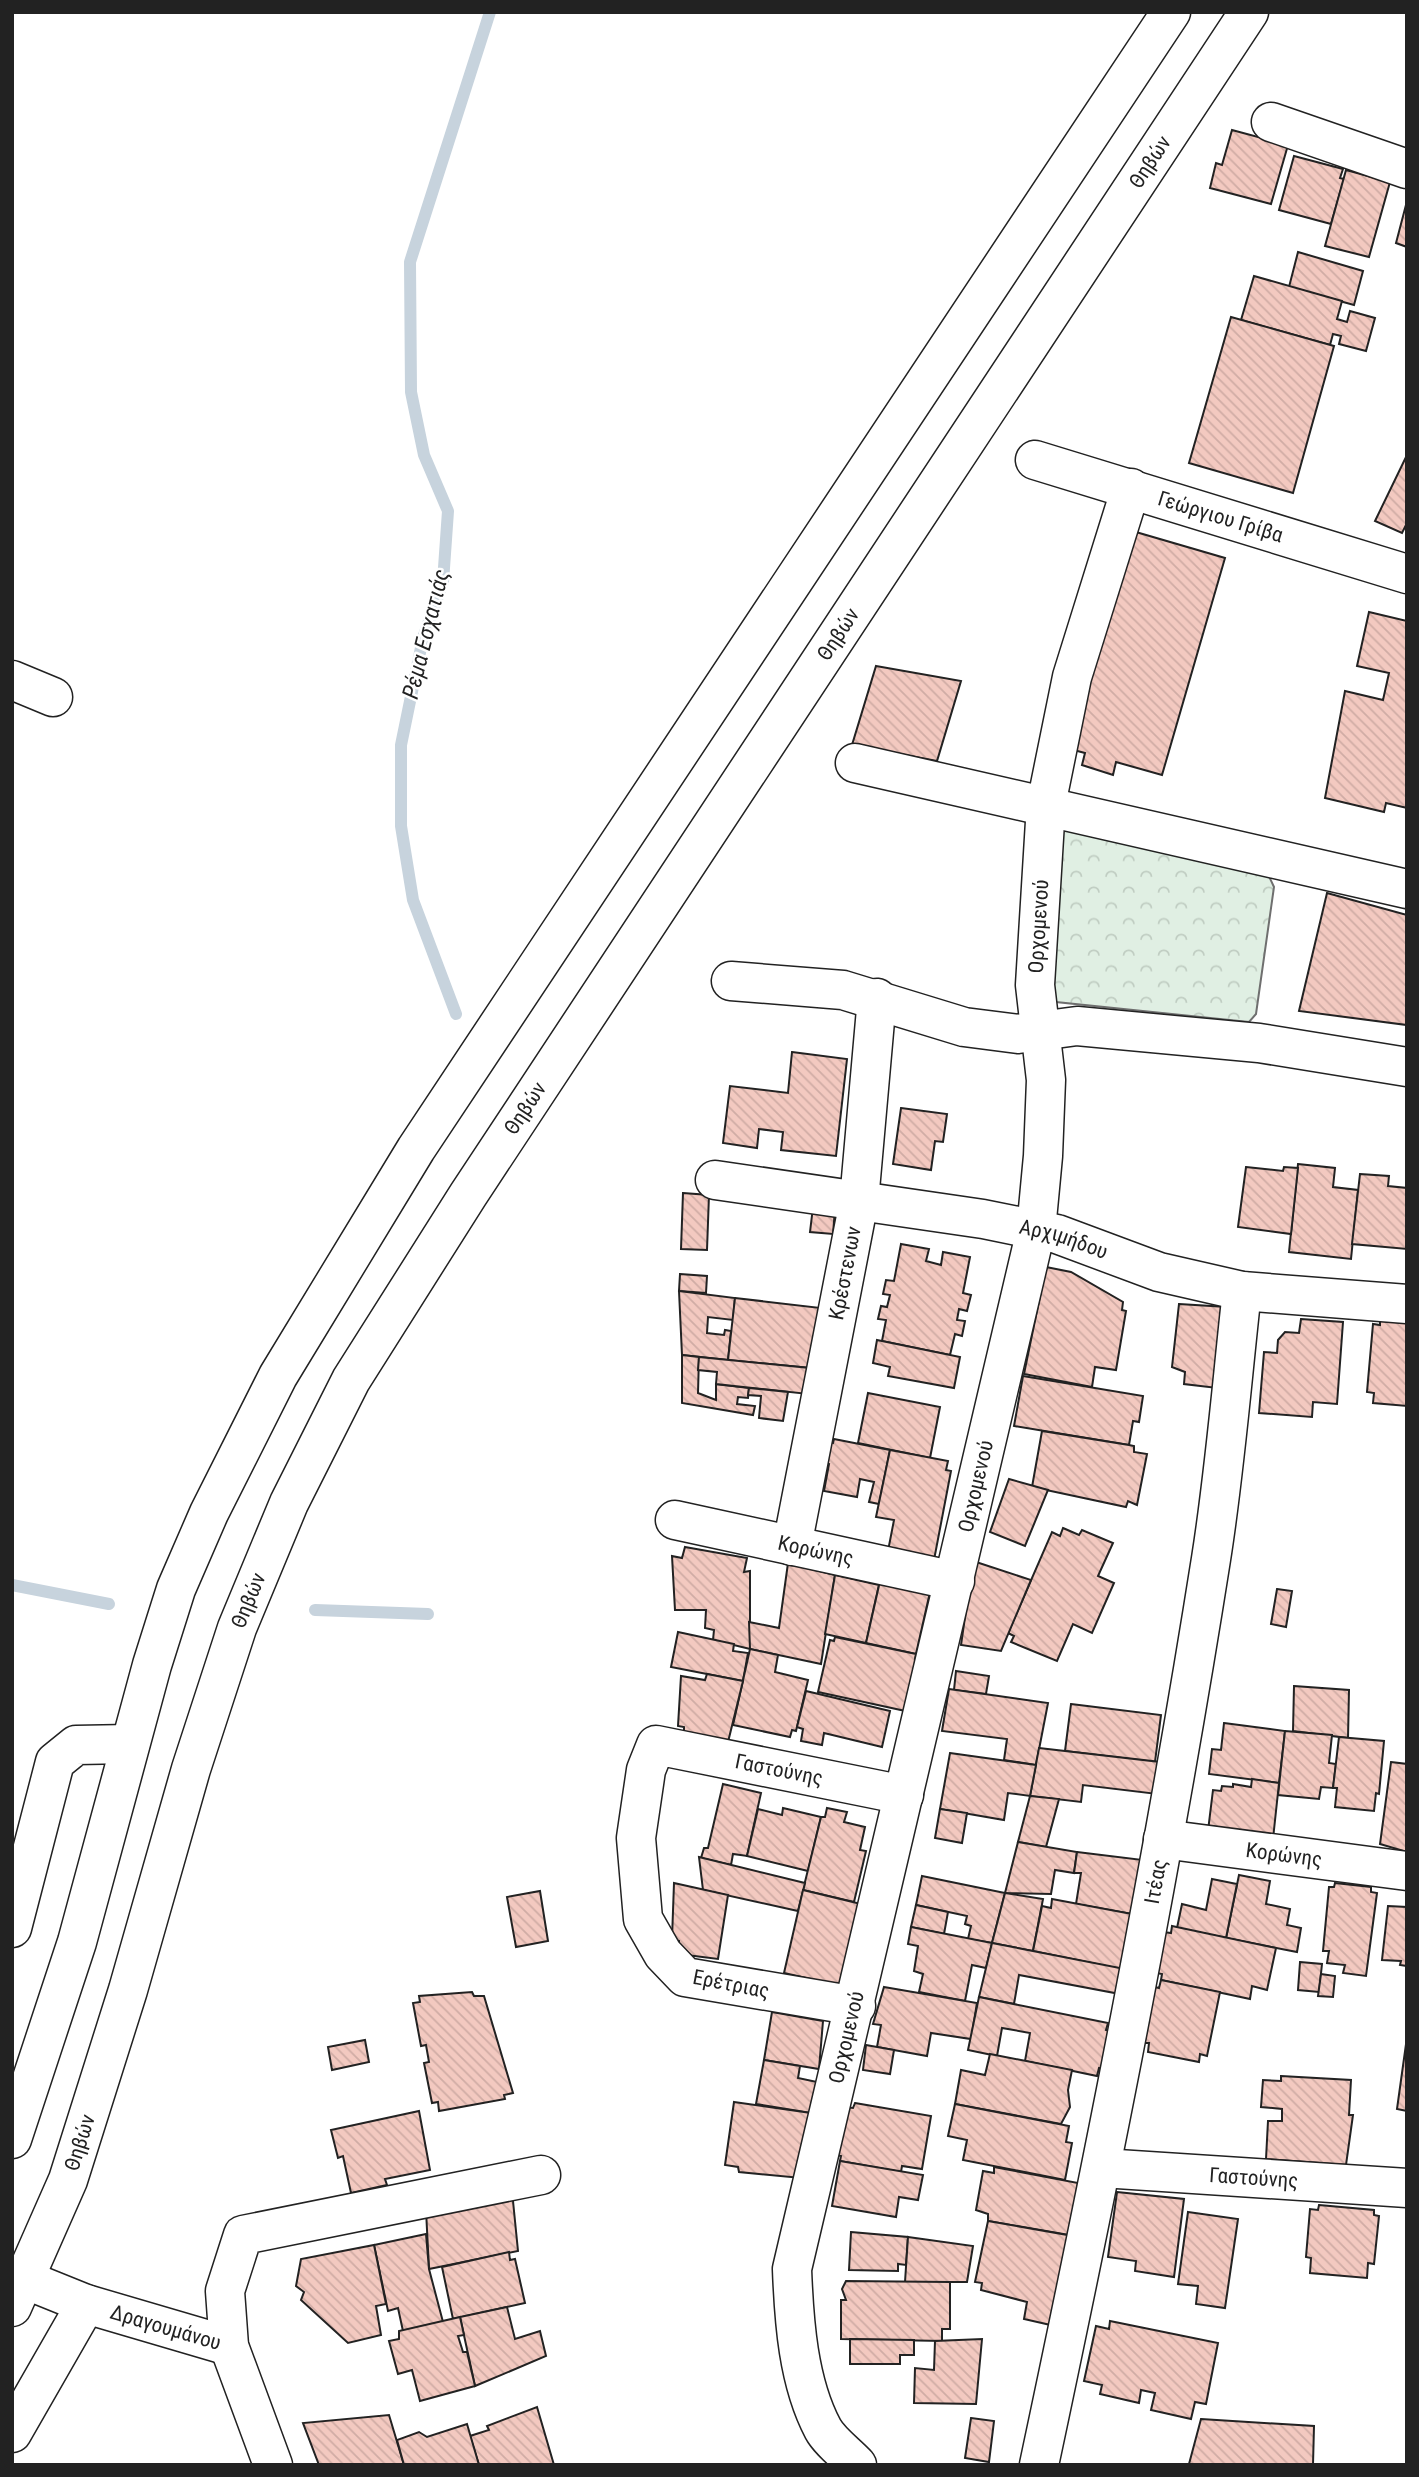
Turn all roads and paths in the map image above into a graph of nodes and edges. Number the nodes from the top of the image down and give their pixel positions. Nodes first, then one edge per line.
1 (1171, 12) edge
2 (1249, 12) edge
3 (1271, 122) dead end
4 (1407, 169) edge
5 (1035, 460) dead end
6 (1131, 488) junction
7 (1407, 574) edge
8 (12, 680) edge
9 (54, 697) dead end
10 (855, 763) dead end
11 (1046, 805) junction
12 (1407, 889) edge
13 (731, 981) dead end
14 (877, 998) junction
15 (1042, 1030) junction
16 (1407, 1067) edge
17 (715, 1181) dead end
18 (859, 1201) junction
19 (1037, 1230) junction
20 (1242, 1292) junction
21 (1407, 1304) edge
22 (675, 1520) dead end
23 (792, 1546) junction
24 (955, 1581) junction
25 (130, 1744) junction
26 (656, 1745) joint
27 (904, 1795) junction
28 (1163, 1839) junction
29 (1407, 1871) edge
30 (12, 1928) edge
31 (856, 2007) junction
32 (12, 2139) edge
33 (1102, 2168) junction
34 (541, 2175) dead end
35 (1407, 2188) edge
36 (18, 2293) edge
37 (86, 2304) junction
38 (229, 2346) junction
39 (12, 2432) edge
40 (273, 2465) edge
41 (857, 2465) edge
42 (1039, 2465) edge

1 - 25 street
2 - 36 street, Θηβών
3 - 4 street
5 - 6 street, Γεώργιου Γρίβα
6 - 7 street, Γεώργιου Γρίβα
6 - 11 street, Ορχομενού
8 - 9 street
10 - 11 street
11 - 12 street
11 - 15 street, Ορχομενού
13 - 14 street
14 - 15 street
14 - 18 street, Κρέστενων
15 - 16 street
15 - 19 street, Ορχομενού
17 - 18 street, Αρχιμήδου
18 - 19 street, Αρχιμήδου
18 - 23 street, Κρέστενων
19 - 20 street, Αρχιμήδου
19 - 24 street, Ορχομενού
20 - 21 street, Αρχιμήδου
20 - 28 street, Ιτέας
22 - 23 street, Κορώνης
23 - 24 street, Κορώνης
24 - 27 street, Ορχομενού
25 - 30 street
25 - 32 street
26 - 27 street, Γαστούνης
26 - 31 street, Ερέτριας
27 - 31 street, Ορχομενού
28 - 29 street, Κορώνης
28 - 33 street, Ιτέας
31 - 41 street, Ορχομενού
33 - 35 street, Γαστούνης
33 - 42 street, Ιτέας
34 - 38 street
36 - 37 street, Δραγουμάνου
37 - 38 street, Δραγουμάνου
37 - 39 street
38 - 40 street, Δραγουμάνου

